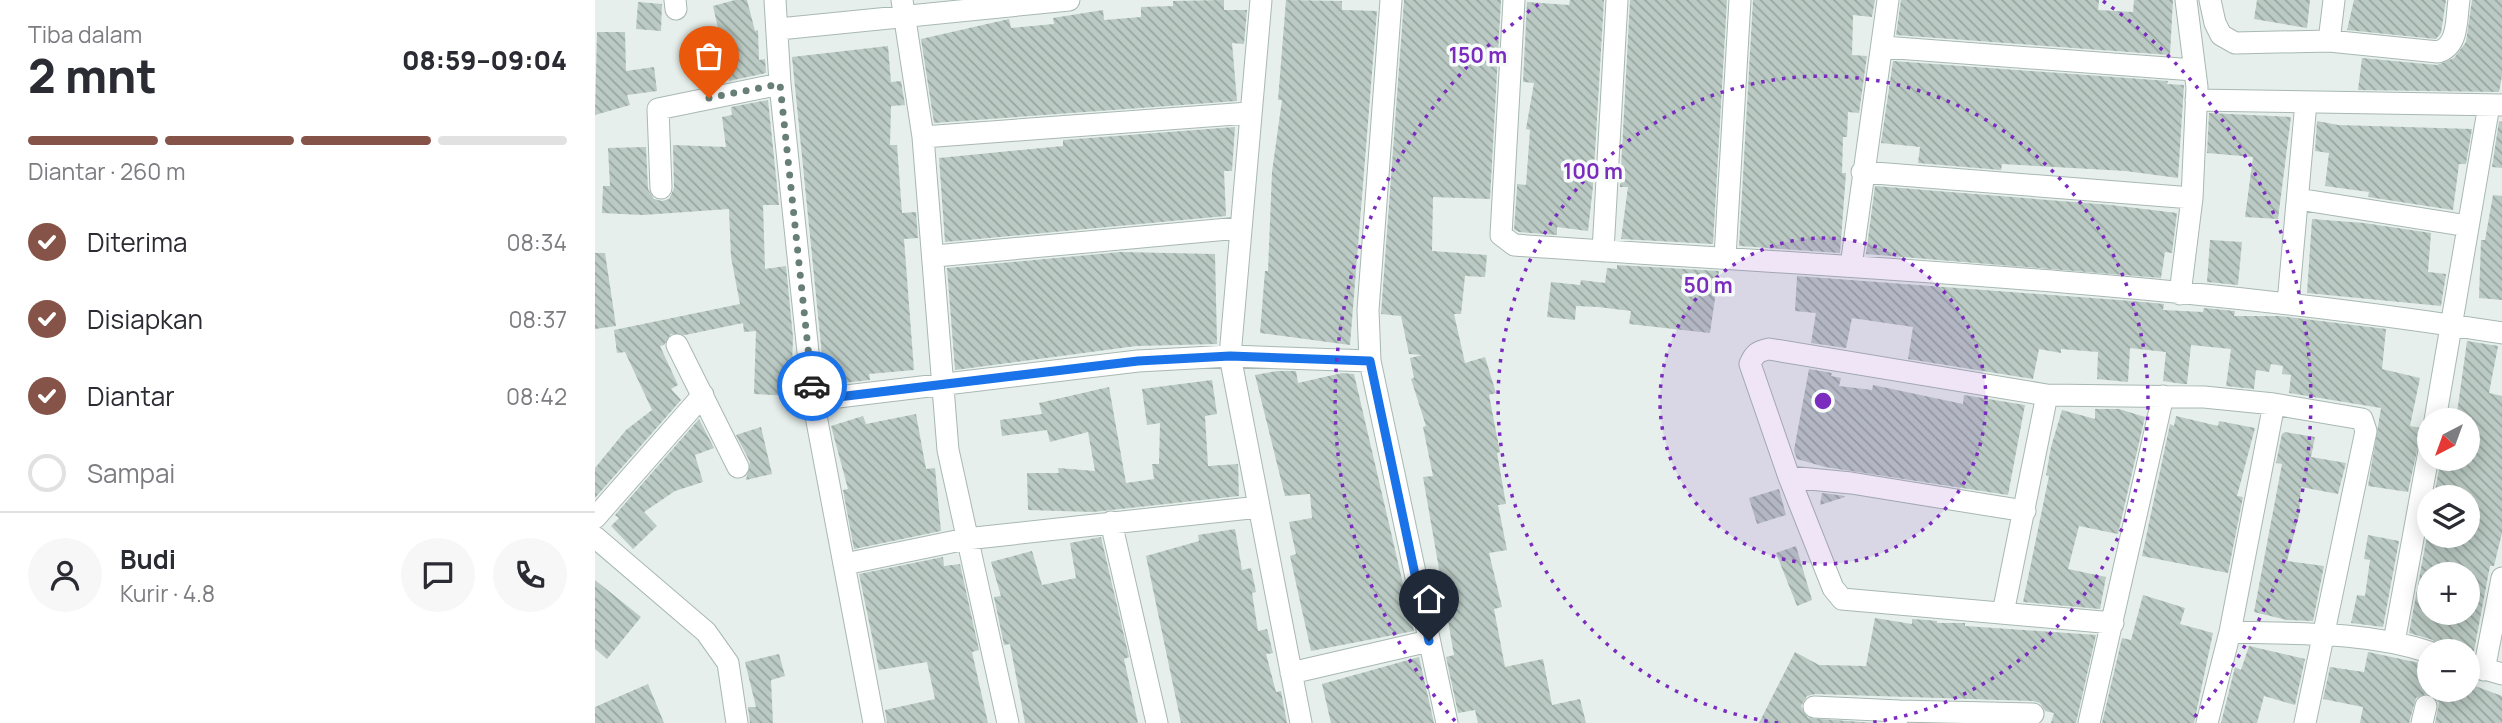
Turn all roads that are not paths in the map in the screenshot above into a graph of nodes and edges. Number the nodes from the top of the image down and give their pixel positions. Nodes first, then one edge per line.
1 (775, 0) edge
2 (1069, 0) edge
3 (1261, 0) edge
4 (1391, 0) edge
5 (1514, 0) edge
6 (1617, 0) edge
7 (1740, 0) edge
8 (1888, 0) edge
9 (2186, 0) edge
10 (2210, 0) edge
11 (2334, 0) edge
12 (2459, 0) edge
13 (904, 7) edge
14 (779, 29) junction
15 (2329, 41) junction
16 (1883, 47) junction
17 (2194, 70) junction
18 (780, 84) junction
19 (2196, 100) junction
20 (2306, 102) junction
21 (2495, 105) edge
22 (1249, 113) junction
23 (923, 137) junction
24 (1862, 172) junction
25 (660, 188) dead end
26 (2192, 198) junction
27 (2298, 199) junction
28 (2469, 226) junction
29 (1239, 228) junction
30 (1603, 251) junction
31 (935, 256) junction
32 (1725, 257) junction
33 (1851, 266) junction
34 (2181, 294) junction
35 (2288, 303) junction
36 (2452, 325) junction
37 (2502, 333) edge
38 (677, 345) dead end
39 (1230, 356) junction
40 (1370, 361) junction
41 (941, 385) junction
42 (703, 395) junction
43 (2047, 395) junction
44 (2163, 396) junction
45 (813, 400) junction
46 (2274, 404) junction
47 (2437, 408) edge
48 (738, 467) dead end
49 (2425, 471) edge
50 (1789, 477) junction
51 (1259, 507) junction
52 (2025, 511) junction
53 (595, 518) edge
54 (1111, 522) junction
55 (966, 539) junction
56 (597, 542) edge
57 (845, 564) junction
58 (2502, 578) edge
59 (2003, 613) junction
60 (2113, 623) junction
61 (2230, 632) junction
62 (2325, 635) junction
63 (1429, 641) junction
64 (2394, 642) junction
65 (2417, 649) edge
66 (2484, 669) edge
67 (1291, 673) junction
68 (1814, 707) dead end
69 (2033, 714) dead end
70 (1898, 717) edge
71 (737, 723) edge
72 (874, 723) edge
73 (1008, 723) edge
74 (1157, 723) edge
75 (1301, 723) edge
76 (1447, 723) edge
77 (2089, 723) edge
78 (2207, 723) edge
79 (2305, 723) edge

1 - 14 street
2 - 13 street
3 - 22 street
4 - 40 street
5 - 30 street
6 - 30 street
7 - 32 street
8 - 16 street
9 - 17 street
10 - 15 street
11 - 15 street
12 - 15 street
13 - 14 street
13 - 23 street
14 - 18 street
16 - 17 street
16 - 24 street
17 - 19 street
18 - 25 street
18 - 45 street
19 - 20 street
19 - 26 street
20 - 21 street
20 - 27 street
21 - 28 street
22 - 23 street
22 - 29 street
23 - 31 street
24 - 26 street
24 - 33 street
26 - 34 street
27 - 28 street
27 - 35 street
28 - 36 street
29 - 31 street
29 - 39 street
30 - 32 street
31 - 41 street
32 - 33 street
33 - 34 street
34 - 35 street
35 - 36 street
36 - 37 street
36 - 47 street
38 - 42 street
39 - 40 street
39 - 41 street
39 - 51 street
40 - 63 street
41 - 45 street
41 - 55 street
42 - 48 street
42 - 53 street
43 - 44 street
43 - 50 street
43 - 52 street
44 - 46 street
44 - 60 street
45 - 57 street
46 - 61 street
46 - 62 street
49 - 64 street
50 - 52 street
50 - 59 street
51 - 54 street
51 - 67 street
52 - 59 street
54 - 55 street
54 - 74 street
55 - 57 street
55 - 73 street
56 - 71 street
57 - 72 street
58 - 66 street
59 - 60 street
60 - 77 street
61 - 62 street
61 - 78 street
62 - 64 street
62 - 79 street
63 - 67 street
63 - 76 street
64 - 65 street
67 - 75 street
68 - 70 street
69 - 70 street

